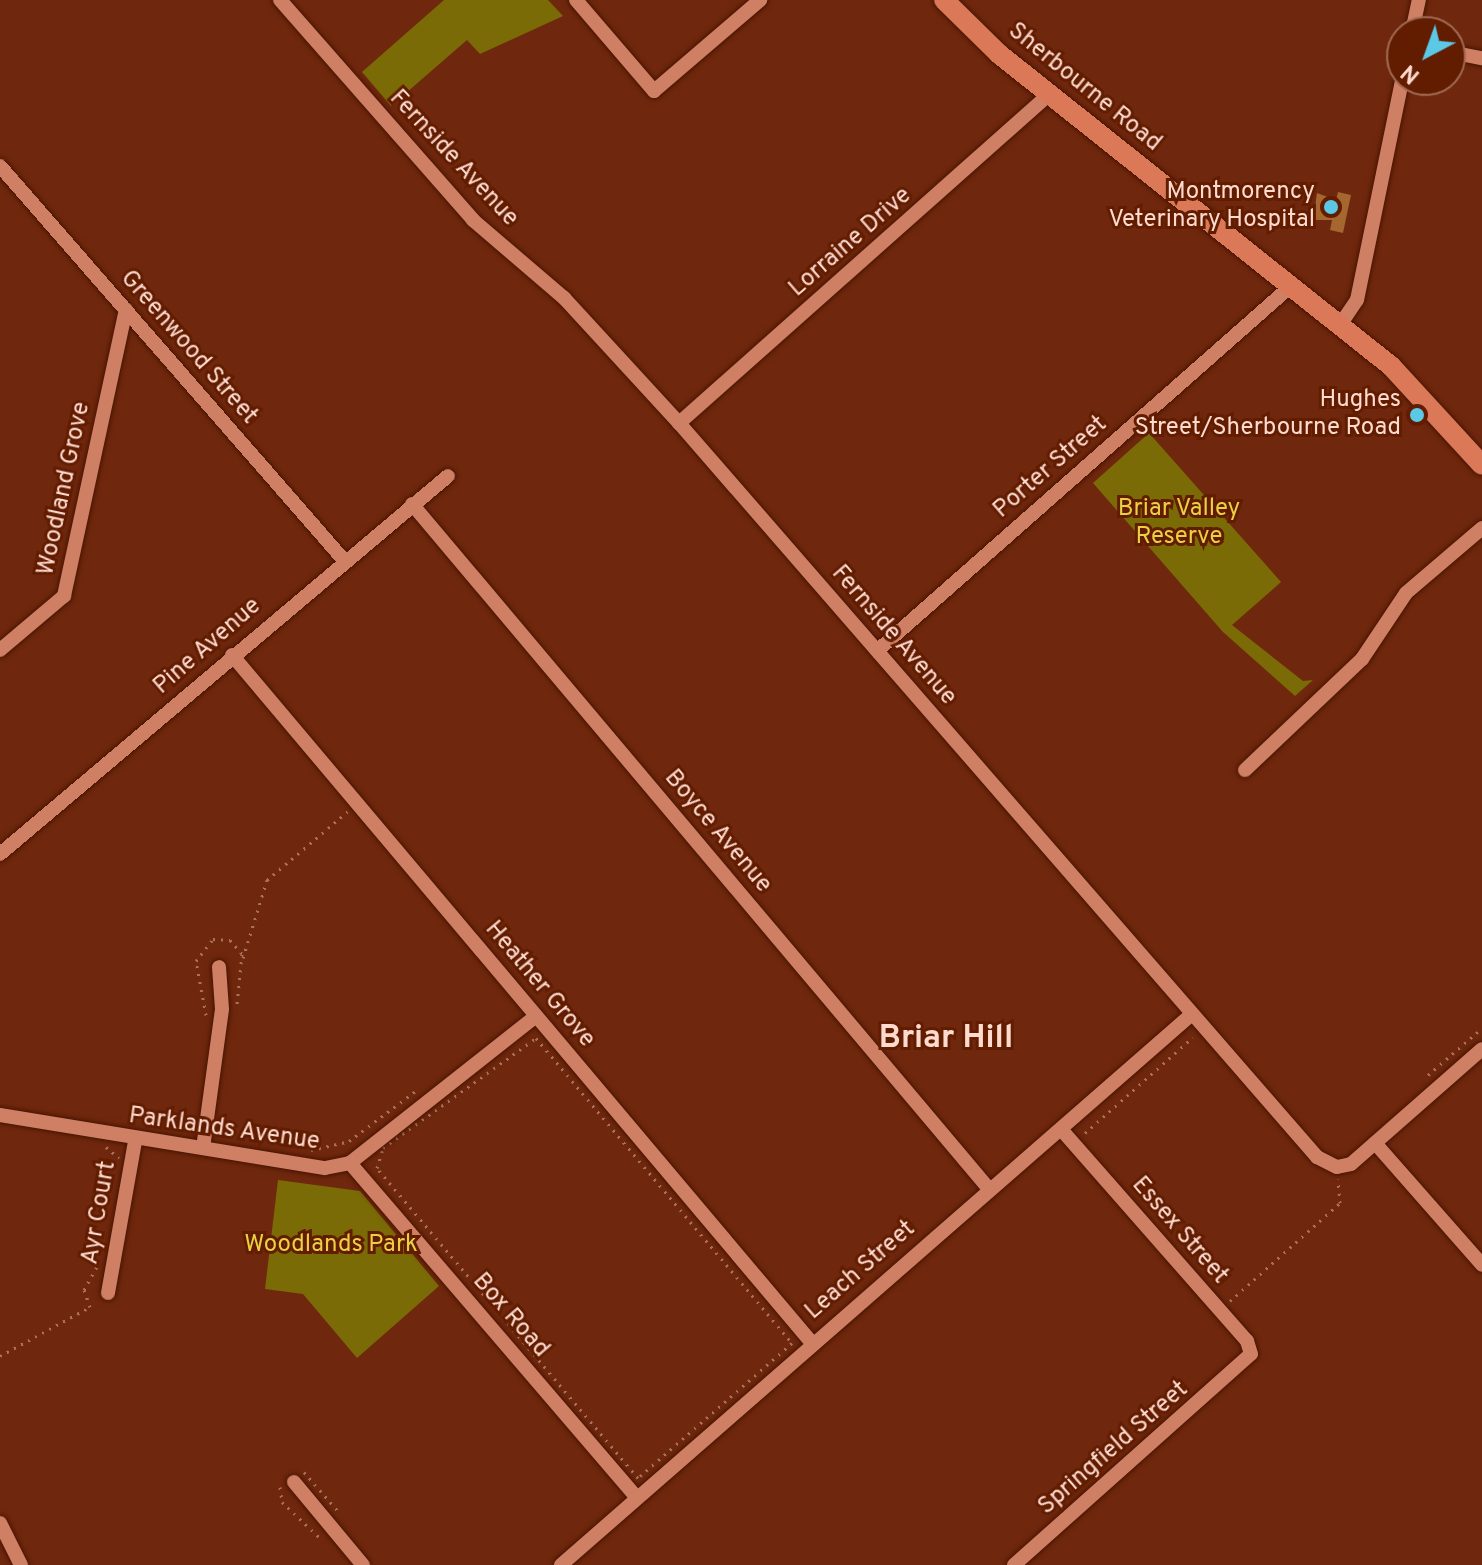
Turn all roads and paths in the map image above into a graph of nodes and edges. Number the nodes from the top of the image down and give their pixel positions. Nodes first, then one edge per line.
1 (280, 0) edge
2 (576, 0) edge
3 (760, 0) edge
4 (944, 0) edge
5 (1050, 94) junction
6 (1399, 96) edge
7 (0, 166) edge
8 (1291, 286) junction
9 (126, 310) junction
10 (1340, 325) junction
11 (679, 423) junction
12 (1482, 465) edge
13 (448, 476) dead end
14 (412, 504) junction
15 (1482, 528) edge
16 (343, 559) junction
17 (0, 650) edge
18 (877, 651) junction
19 (232, 655) junction
20 (1245, 770) dead end
21 (357, 804) junction
22 (0, 854) edge
23 (242, 962) junction
24 (219, 967) dead end
25 (236, 1010) dead end
26 (536, 1016) junction
27 (1186, 1018) junction
28 (206, 1030) dead end
29 (1205, 1043) dead end
30 (1482, 1049) edge
31 (431, 1080) dead end
32 (0, 1115) edge
33 (1061, 1129) junction
34 (135, 1141) junction
35 (1375, 1143) junction
36 (91, 1144) dead end
37 (203, 1148) junction
38 (295, 1148) dead end
39 (350, 1163) junction
40 (118, 1171) dead end
41 (1337, 1174) junction
42 (989, 1189) junction
43 (103, 1252) dead end
44 (1482, 1265) edge
45 (108, 1293) dead end
46 (1220, 1310) junction
47 (792, 1343) dead end
48 (812, 1343) junction
49 (0, 1356) edge
50 (1244, 1365) joint
51 (638, 1478) dead end
52 (294, 1482) dead end
53 (637, 1498) junction
54 (0, 1523) edge
55 (568, 1563) edge
56 (21, 1565) edge
57 (363, 1565) edge
58 (1014, 1565) edge

1 - 11 street, Fernside Avenue
2 - 3 street
4 - 5 main road, Sherbourne Road
5 - 8 main road, Sherbourne Road
5 - 11 street, Lorraine Drive
6 - 10 street
7 - 9 street, Greenwood Street
8 - 10 main road, Sherbourne Road
8 - 18 street, Porter Street
9 - 16 street, Greenwood Street
9 - 17 street, Woodland Grove
10 - 12 main road, Sherbourne Road
11 - 18 street, Fernside Avenue
13 - 14 street, Pine Avenue
14 - 16 street, Pine Avenue
14 - 42 street, Boyce Avenue
15 - 20 street
16 - 19 street, Pine Avenue
18 - 27 street, Fernside Avenue
19 - 21 street, Heather Grove
19 - 22 street, Pine Avenue
21 - 23 path
21 - 26 street, Heather Grove
23 - 25 path
23 - 28 path
24 - 37 street
26 - 39 street, Parklands Avenue
26 - 48 street, Heather Grove
27 - 29 path
27 - 33 street, Leach Street
27 - 41 street, Fernside Avenue
30 - 35 street
31 - 38 path
32 - 34 street, Parklands Avenue
33 - 42 street, Leach Street
33 - 46 street, Essex Street
34 - 37 street, Parklands Avenue
34 - 45 street, Ayr Court
35 - 41 street
35 - 44 street
36 - 40 path
37 - 39 street, Parklands Avenue
39 - 53 street, Box Road
41 - 46 path
42 - 48 street, Leach Street
43 - 49 path
46 - 50 street, Essex Street
47 - 51 path
48 - 53 street, Leach Street
50 - 58 street, Springfield Street
52 - 57 street
53 - 55 street, Leach Street
54 - 56 street

